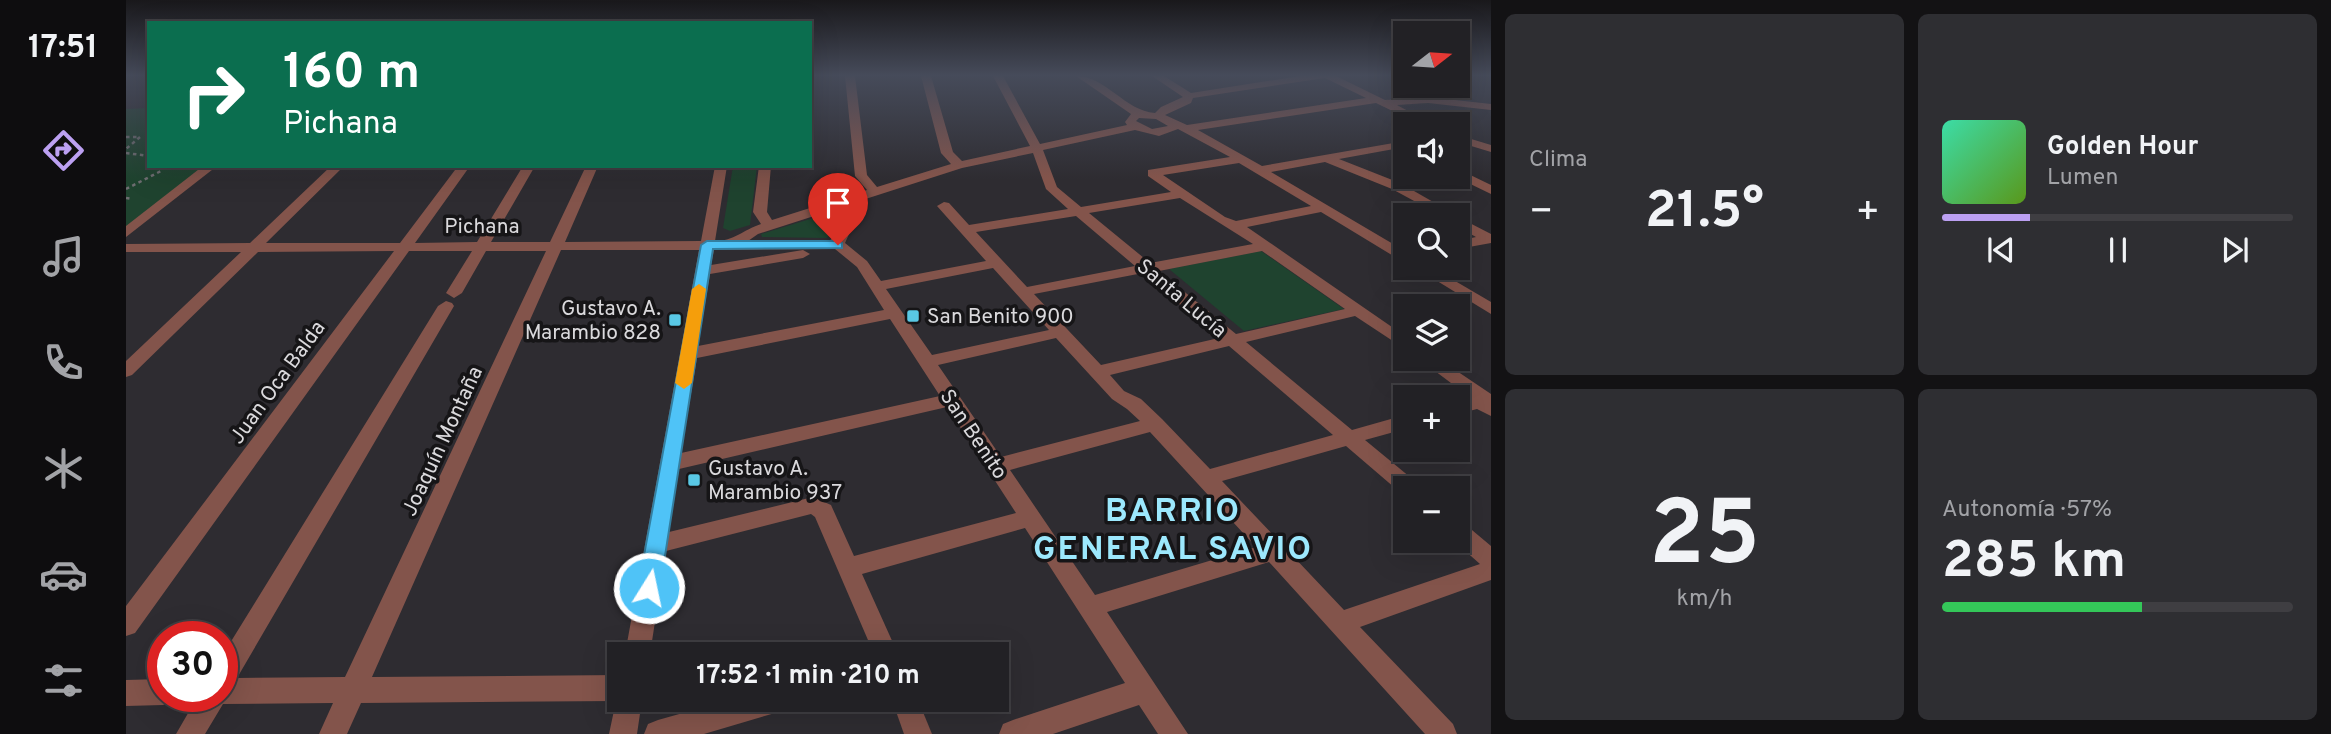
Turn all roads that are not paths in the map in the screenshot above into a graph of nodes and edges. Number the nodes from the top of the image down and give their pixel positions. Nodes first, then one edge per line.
1 (854, 110) edge
2 (935, 110) edge
3 (1017, 110) edge
4 (1124, 110) edge
5 (1164, 110) edge
6 (1327, 110) edge
7 (1158, 116) junction
8 (1138, 121) junction
9 (1170, 128) junction
10 (1193, 131) junction
11 (1491, 138) edge
12 (1470, 139) edge
13 (1470, 142) edge
14 (1036, 147) junction
15 (1393, 147) edge
16 (1491, 149) edge
17 (1325, 158) junction
18 (1242, 159) junction
19 (959, 165) junction
20 (208, 168) edge
21 (336, 168) edge
22 (463, 168) edge
23 (528, 168) edge
24 (591, 168) edge
25 (721, 168) edge
26 (765, 168) edge
27 (1261, 170) junction
28 (1470, 179) edge
29 (1491, 190) edge
30 (874, 191) junction
31 (1182, 194) junction
32 (841, 202) junction
33 (1426, 203) edge
34 (944, 206) dead end
35 (1323, 208) junction
36 (1077, 211) junction
37 (1235, 225) junction
38 (769, 226) junction
39 (1470, 227) edge
40 (966, 230) junction
41 (126, 233) edge
42 (1490, 238) edge
43 (1470, 242) edge
44 (707, 245) junction
45 (734, 245) junction
46 (838, 245) junction
47 (555, 246) junction
48 (1264, 246) junction
49 (405, 247) junction
50 (479, 247) junction
51 (126, 248) edge
52 (252, 248) junction
53 (1393, 249) edge
54 (803, 254) dead end
55 (998, 263) junction
56 (1147, 268) junction
57 (701, 271) junction
58 (1443, 280) edge
59 (876, 286) junction
60 (1023, 292) junction
61 (1491, 309) edge
62 (1357, 311) junction
63 (894, 313) junction
64 (1062, 332) junction
65 (1393, 336) edge
66 (1233, 341) junction
67 (688, 354) junction
68 (926, 362) junction
69 (126, 371) edge
70 (1444, 371) edge
71 (1097, 372) junction
72 (952, 400) junction
73 (1486, 406) edge
74 (1154, 424) junction
75 (1393, 425) edge
76 (1349, 436) junction
77 (672, 463) junction
78 (996, 466) junction
79 (1395, 476) edge
80 (1206, 478) junction
81 (1031, 518) junction
82 (1470, 542) edge
83 (657, 544) junction
84 (1273, 551) junction
85 (1491, 560) edge
86 (848, 568) junction
87 (1491, 570) edge
88 (1090, 607) junction
89 (1342, 622) junction
90 (126, 625) edge
91 (640, 642) edge
92 (881, 642) edge
93 (238, 653) edge
94 (607, 688) edge
95 (353, 689) junction
96 (1144, 690) junction
97 (238, 691) edge
98 (147, 692) edge
99 (126, 693) edge
100 (203, 712) edge
101 (627, 712) edge
102 (734, 712) edge
103 (910, 712) edge
104 (1439, 733) edge
105 (190, 734) edge
106 (333, 734) edge
107 (623, 734) edge
108 (658, 734) edge
109 (919, 734) edge
110 (1013, 734) edge
111 (1174, 734) edge

1 - 30 street
2 - 19 street
3 - 14 street, Santa Lucía
4 - 8 street
5 - 7 street
6 - 10 street
7 - 8 street
7 - 9 street
8 - 9 street
8 - 14 street
9 - 10 street
10 - 18 street
11 - 12 street
13 - 16 street
14 - 19 street
14 - 36 street, Santa Lucía
15 - 17 street
17 - 27 street
17 - 33 street
18 - 27 street
18 - 31 street
19 - 30 street
20 - 41 street
21 - 52 street
22 - 49 street, Juan Oca Balda
23 - 50 street
24 - 47 street, Joaquín Montaña
25 - 44 street
26 - 38 street
27 - 35 street
28 - 29 street
30 - 32 street
31 - 36 street
31 - 37 street
32 - 38 street
32 - 46 street
34 - 40 street
35 - 37 street
35 - 53 street
36 - 40 street
36 - 56 street, Santa Lucía
37 - 48 street
38 - 45 street
39 - 42 street
40 - 55 street
42 - 43 street
44 - 45 street, Pichana
44 - 47 street, Pichana
44 - 57 street
45 - 46 street, Pichana
46 - 59 street, San Benito
47 - 50 street, Pichana
47 - 95 street, Joaquín Montaña
48 - 56 street
48 - 62 street
49 - 50 street, Pichana
49 - 52 street, Pichana
49 - 90 street, Juan Oca Balda
50 - 93 street
51 - 52 street, Pichana
52 - 69 street
54 - 57 street
55 - 59 street
55 - 60 street
56 - 60 street
56 - 66 street, Santa Lucía
57 - 67 street
58 - 61 street
59 - 63 street, San Benito
60 - 64 street
62 - 65 street
62 - 66 street
63 - 67 street
63 - 68 street, San Benito
64 - 68 street
64 - 71 street
66 - 71 street
66 - 76 street, Santa Lucía
67 - 77 street
68 - 72 street, San Benito
70 - 73 street
71 - 74 street
72 - 77 street
72 - 78 street, San Benito
74 - 78 street
74 - 80 street
75 - 76 street
76 - 79 street, Santa Lucía
76 - 80 street
77 - 83 street
78 - 81 street, San Benito
80 - 84 street
81 - 86 street
81 - 88 street, San Benito
82 - 85 street
83 - 86 street
83 - 91 street
84 - 88 street
84 - 89 street
86 - 92 street
87 - 89 street
88 - 96 street, San Benito
89 - 104 street
94 - 95 street
95 - 97 street
95 - 106 street, Joaquín Montaña
96 - 110 street
96 - 111 street, San Benito
98 - 99 street
100 - 105 street
101 - 107 street
102 - 108 street
103 - 109 street

